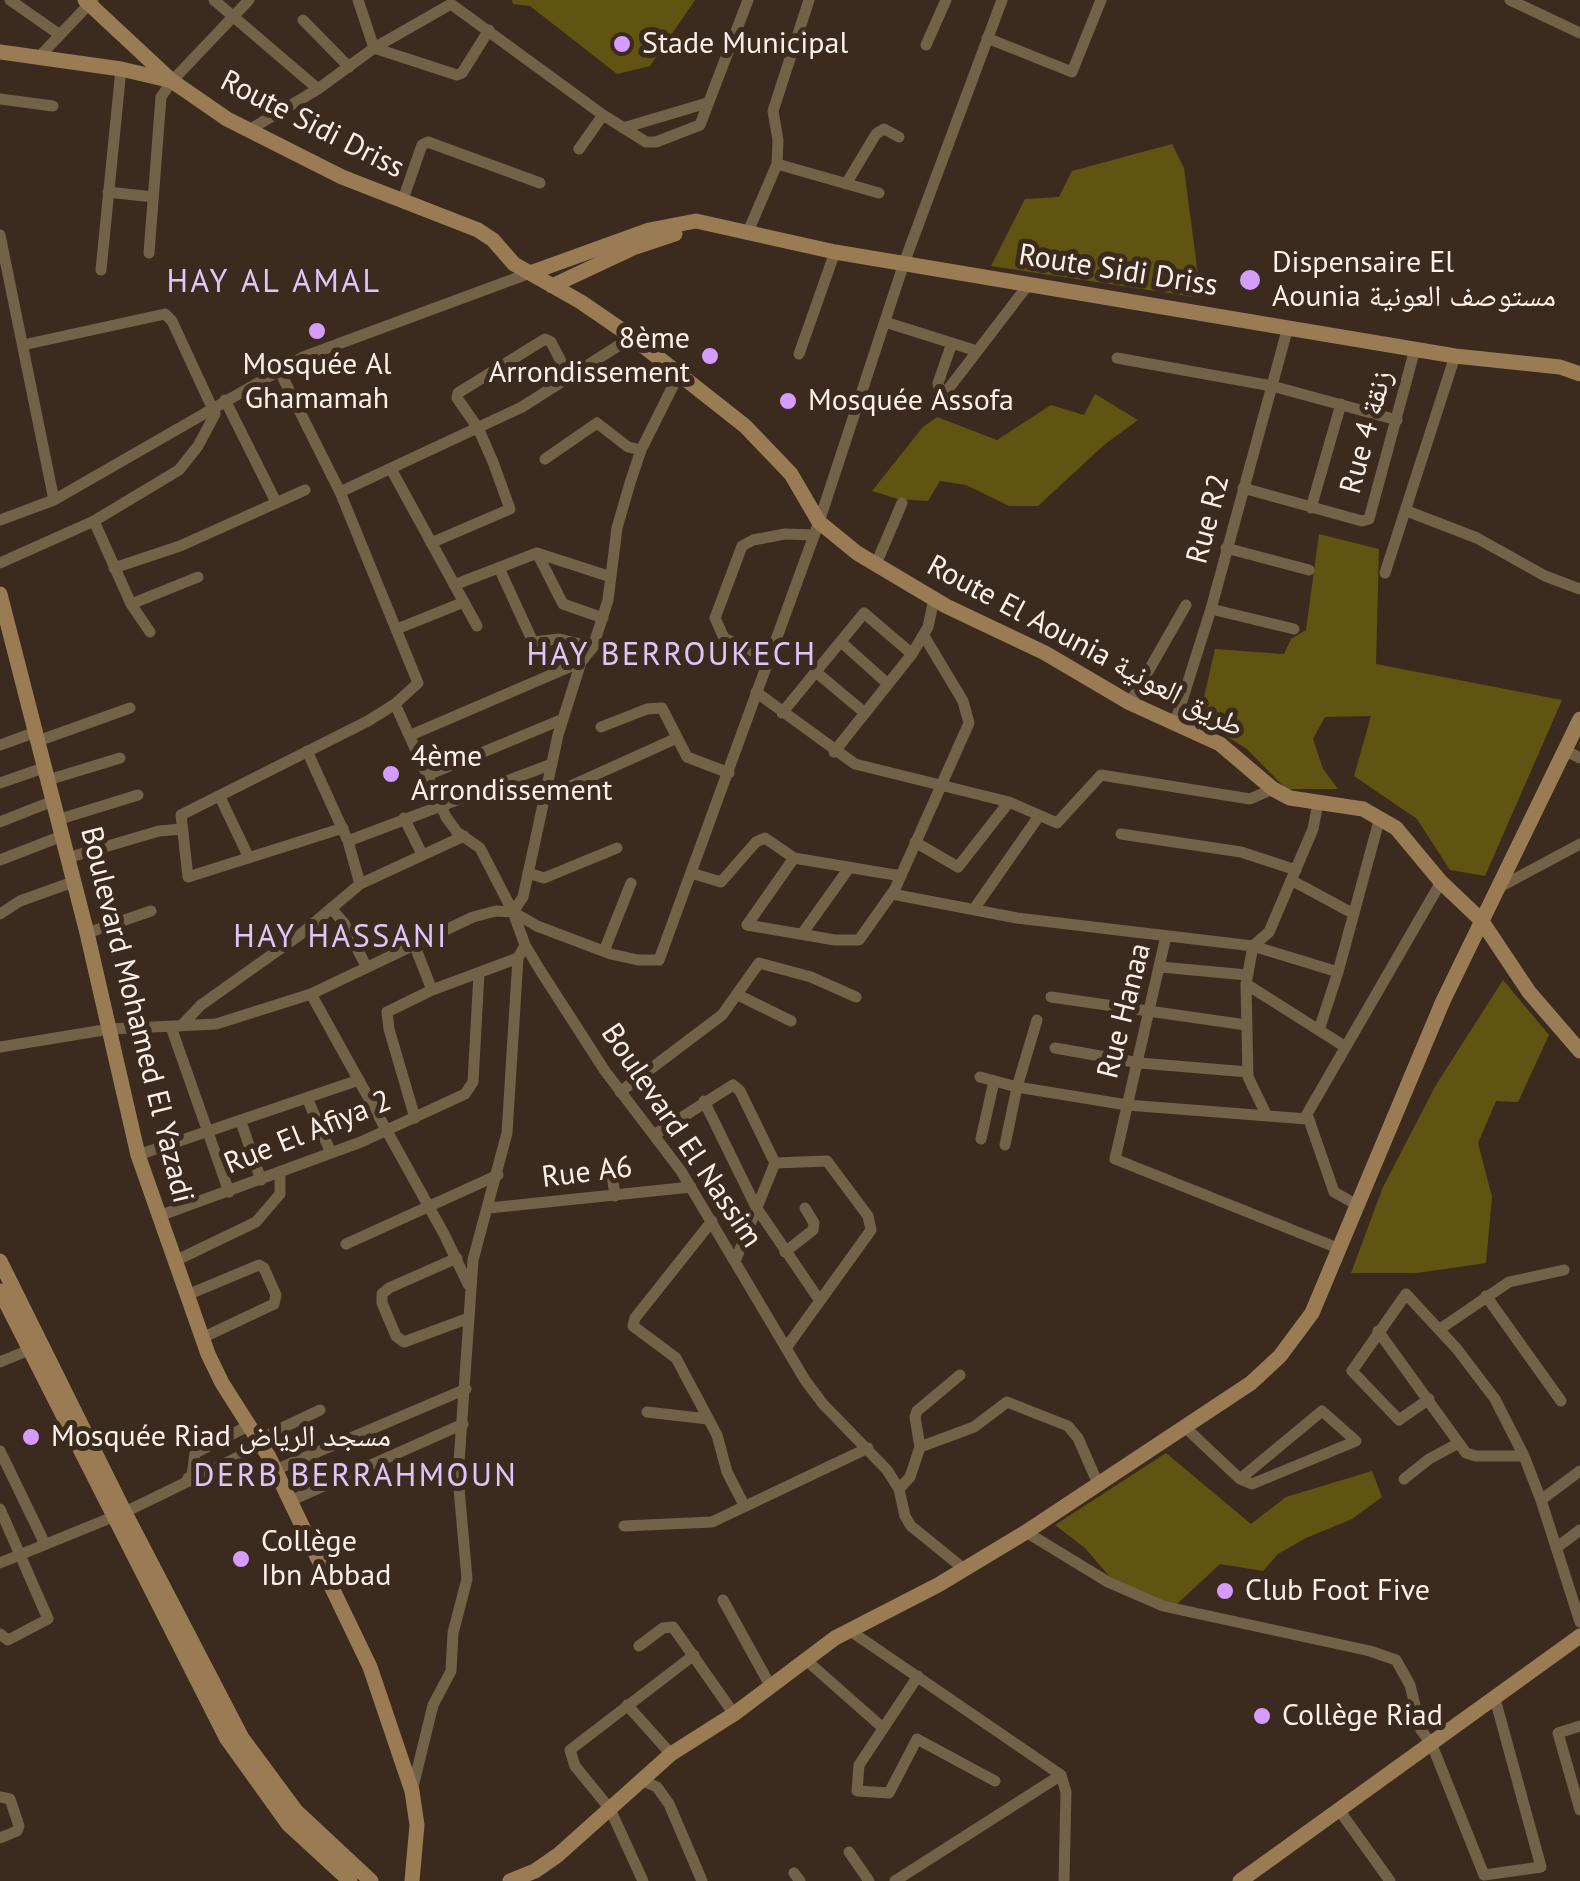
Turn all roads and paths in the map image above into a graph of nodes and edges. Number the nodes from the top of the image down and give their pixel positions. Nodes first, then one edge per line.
1 (10, 0) edge
2 (214, 0) edge
3 (249, 0) edge
4 (358, 0) edge
5 (748, 0) edge
6 (808, 0) edge
7 (946, 0) edge
8 (1002, 0) edge
9 (1101, 0) edge
10 (1510, 0) edge
11 (89, 1) edge
12 (234, 17) junction
13 (303, 20) dead end
14 (489, 30) junction
15 (1580, 33) edge
16 (60, 35) junction
17 (987, 38) junction
18 (926, 46) dead end
19 (374, 48) junction
20 (0, 52) edge
21 (39, 57) junction
22 (349, 67) junction
23 (121, 69) junction
24 (172, 81) junction
25 (318, 88) junction
26 (0, 100) edge
27 (707, 103) junction
28 (53, 106) dead end
29 (603, 115) junction
30 (624, 128) junction
31 (249, 130) junction
32 (898, 137) dead end
33 (578, 149) dead end
34 (777, 164) junction
35 (540, 184) dead end
36 (846, 184) junction
37 (108, 192) junction
38 (878, 193) dead end
39 (153, 197) junction
40 (402, 202) junction
41 (707, 225) junction
42 (748, 234) junction
43 (0, 236) edge
44 (835, 252) junction
45 (149, 253) dead end
46 (904, 263) junction
47 (102, 270) dead end
48 (584, 272) junction
49 (530, 274) junction
50 (1028, 285) junction
51 (552, 286) junction
52 (581, 302) junction
53 (884, 322) junction
54 (1288, 327) junction
55 (632, 337) junction
56 (952, 342) junction
57 (24, 344) junction
58 (1415, 349) junction
59 (977, 351) junction
60 (798, 354) dead end
61 (1455, 356) junction
62 (1118, 358) dead end
63 (279, 370) junction
64 (680, 372) junction
65 (1580, 374) edge
66 (569, 377) junction
67 (1272, 386) junction
68 (220, 403) junction
69 (1341, 404) junction
70 (1396, 420) junction
71 (478, 428) junction
72 (641, 450) junction
73 (544, 459) dead end
74 (392, 470) junction
75 (1243, 488) junction
76 (305, 490) dead end
77 (340, 492) junction
78 (54, 500) junction
79 (276, 502) junction
80 (902, 503) dead end
81 (1311, 508) junction
82 (1407, 510) junction
83 (0, 520) edge
84 (94, 521) junction
85 (816, 528) junction
86 (432, 543) junction
87 (1226, 548) junction
88 (537, 553) junction
89 (0, 563) edge
90 (876, 564) junction
91 (114, 568) junction
92 (498, 568) junction
93 (1309, 570) dead end
94 (1385, 573) dead end
95 (611, 576) junction
96 (198, 577) dead end
97 (454, 585) junction
98 (1580, 589) edge
99 (0, 594) edge
100 (934, 599) junction
101 (464, 602) junction
102 (131, 604) junction
103 (1186, 605) dead end
104 (1211, 609) junction
105 (602, 618) junction
106 (477, 626) dead end
107 (397, 629) junction
108 (1294, 629) dead end
109 (150, 632) dead end
110 (924, 636) junction
111 (840, 642) junction
112 (593, 648) junction
113 (912, 654) junction
114 (769, 659) junction
115 (581, 662) junction
116 (817, 673) junction
117 (888, 684) junction
118 (756, 692) junction
119 (1130, 703) junction
120 (395, 704) junction
121 (130, 708) dead end
122 (782, 713) junction
123 (866, 713) junction
124 (563, 719) junction
125 (1580, 719) edge
126 (1175, 722) junction
127 (601, 727) dead end
128 (410, 735) junction
129 (37, 736) junction
130 (676, 738) junction
131 (0, 745) edge
132 (1564, 750) junction
133 (307, 751) junction
134 (834, 752) junction
135 (120, 758) dead end
136 (1580, 758) edge
137 (552, 764) junction
138 (47, 774) junction
139 (729, 774) junction
140 (428, 775) junction
141 (0, 783) edge
142 (940, 784) junction
143 (1273, 790) junction
144 (138, 795) dead end
145 (220, 797) junction
146 (544, 798) junction
147 (53, 802) junction
148 (1009, 802) junction
149 (1318, 803) junction
150 (441, 804) junction
151 (1040, 816) junction
152 (1380, 817) junction
153 (404, 818) junction
154 (0, 822) edge
155 (60, 828) junction
156 (342, 828) junction
157 (182, 829) junction
158 (1120, 834) dead end
159 (464, 836) junction
160 (348, 841) junction
161 (915, 842) junction
162 (1580, 844) edge
163 (616, 848) dead end
164 (422, 854) junction
165 (67, 858) junction
166 (249, 858) junction
167 (794, 858) junction
168 (0, 860) edge
169 (849, 868) junction
170 (528, 873) junction
171 (691, 873) junction
172 (1294, 875) junction
173 (900, 876) junction
174 (74, 882) junction
175 (1441, 882) junction
176 (631, 883) dead end
177 (360, 884) junction
178 (1495, 889) junction
179 (892, 894) junction
180 (331, 908) junction
181 (974, 909) junction
182 (151, 911) dead end
183 (513, 912) junction
184 (0, 914) edge
185 (1354, 914) junction
186 (1480, 920) junction
187 (87, 933) junction
188 (802, 934) junction
189 (1166, 936) junction
190 (414, 944) junction
191 (524, 945) junction
192 (1254, 946) junction
193 (604, 951) junction
194 (518, 958) junction
195 (366, 966) junction
196 (1161, 967) junction
197 (479, 972) junction
198 (1338, 972) junction
199 (1246, 980) junction
200 (432, 990) junction
201 (311, 994) junction
202 (738, 996) junction
203 (856, 996) dead end
204 (1051, 997) dead end
205 (1150, 1013) junction
206 (1037, 1020) dead end
207 (791, 1022) dead end
208 (1246, 1025) junction
209 (176, 1026) junction
210 (110, 1028) junction
211 (1319, 1030) junction
212 (1344, 1046) junction
213 (0, 1047) edge
214 (1055, 1048) dead end
215 (1580, 1051) edge
216 (1140, 1063) junction
217 (1248, 1072) junction
218 (980, 1077) dead end
219 (359, 1080) junction
220 (994, 1080) junction
221 (1017, 1087) junction
222 (620, 1092) junction
223 (308, 1098) junction
224 (704, 1101) junction
225 (1127, 1105) junction
226 (1267, 1116) junction
227 (415, 1118) junction
228 (1307, 1120) junction
229 (240, 1122) junction
230 (388, 1130) junction
231 (208, 1133) junction
232 (654, 1135) junction
233 (981, 1138) dead end
234 (1006, 1145) dead end
235 (331, 1153) junction
236 (138, 1155) junction
237 (775, 1164) junction
238 (612, 1168) dead end
239 (280, 1172) junction
240 (498, 1176) junction
241 (262, 1180) junction
242 (690, 1187) junction
243 (230, 1192) junction
244 (614, 1196) junction
245 (429, 1206) junction
246 (1360, 1206) junction
247 (756, 1207) junction
248 (489, 1208) junction
249 (805, 1208) dead end
250 (159, 1216) junction
251 (712, 1221) junction
252 (346, 1244) dead end
253 (1340, 1249) junction
254 (785, 1252) junction
255 (457, 1258) junction
256 (736, 1259) junction
257 (175, 1260) junction
258 (0, 1261) edge
259 (1564, 1270) dead end
260 (0, 1291) edge
261 (471, 1292) junction
262 (186, 1295) junction
263 (1486, 1296) junction
264 (820, 1301) junction
265 (469, 1318) junction
266 (1440, 1329) junction
267 (1378, 1330) junction
268 (202, 1338) junction
269 (786, 1348) junction
270 (29, 1350) junction
271 (0, 1362) edge
272 (960, 1375) dead end
273 (466, 1389) junction
274 (1429, 1399) junction
275 (1561, 1400) dead end
276 (320, 1410) dead end
277 (647, 1412) dead end
278 (708, 1418) junction
279 (463, 1424) junction
280 (1186, 1428) junction
281 (257, 1436) junction
282 (1457, 1444) junction
283 (920, 1447) junction
284 (868, 1448) junction
285 (1524, 1456) junction
286 (2, 1459) edge
287 (275, 1470) junction
288 (1580, 1471) edge
289 (1404, 1478) dead end
290 (1240, 1479) junction
291 (1099, 1486) junction
292 (898, 1489) junction
293 (290, 1500) junction
294 (1541, 1500) junction
295 (744, 1505) junction
296 (0, 1510) edge
297 (121, 1513) junction
298 (624, 1526) dead end
299 (1580, 1530) edge
300 (1026, 1532) junction
301 (45, 1544) junction
302 (1556, 1548) junction
303 (22, 1554) junction
304 (0, 1563) edge
305 (964, 1570) junction
306 (723, 1600) dead end
307 (1580, 1622) edge
308 (849, 1630) junction
309 (0, 1634) edge
310 (1580, 1636) edge
311 (639, 1646) dead end
312 (694, 1655) junction
313 (806, 1660) junction
314 (918, 1676) junction
315 (771, 1687) junction
316 (1495, 1699) junction
317 (628, 1705) junction
318 (734, 1714) junction
319 (1580, 1726) edge
320 (883, 1728) junction
321 (1432, 1745) junction
322 (671, 1754) junction
323 (1061, 1775) junction
324 (641, 1780) junction
325 (996, 1782) dead end
326 (412, 1791) junction
327 (0, 1796) edge
328 (610, 1809) junction
329 (1339, 1810) junction
330 (1580, 1810) edge
331 (0, 1838) edge
332 (849, 1852) dead end
333 (350, 1881) edge
334 (371, 1881) edge
335 (412, 1881) edge
336 (510, 1881) edge
337 (643, 1881) edge
338 (702, 1881) edge
339 (869, 1881) edge
340 (895, 1881) edge
341 (1064, 1881) edge
342 (1240, 1881) edge
343 (1390, 1881) edge

1 - 16 street
2 - 12 street
3 - 12 street
4 - 19 street
5 - 27 street
6 - 34 street
7 - 18 street
8 - 17 street
9 - 17 street
10 - 15 street
11 - 16 street
11 - 24 street, Route Sidi Driss
12 - 24 street
12 - 25 street
13 - 22 street
14 - 19 street
14 - 19 street
14 - 29 street
16 - 21 street
17 - 46 street
19 - 22 street
20 - 21 street
21 - 23 street
22 - 25 street
23 - 24 street
23 - 37 street
24 - 31 street, Route Sidi Driss
24 - 39 street
25 - 31 street
26 - 28 street
27 - 30 street
27 - 30 street
29 - 30 street
29 - 33 street
31 - 40 street, Route Sidi Driss
32 - 36 street
34 - 36 street
34 - 42 street
35 - 40 street
36 - 38 street
37 - 39 street
37 - 47 street
39 - 45 street
40 - 49 street, Route Sidi Driss
41 - 42 street, Route Sidi Driss
41 - 48 street, Route Sidi Driss
41 - 49 street, Route Sidi Driss
42 - 44 street, Route Sidi Driss
43 - 57 street
44 - 46 street, Route Sidi Driss
44 - 60 street
46 - 50 street, Route Sidi Driss
46 - 53 street
48 - 51 street, Route Sidi Driss
48 - 52 street
49 - 51 street, Route Sidi Driss
49 - 63 street
50 - 54 street, Route Sidi Driss
50 - 59 street
51 - 52 street, Route El Aounia طريق العونية
52 - 55 street, Route El Aounia طريق العونية
53 - 56 street
53 - 85 street
54 - 58 street, Route Sidi Driss
54 - 67 street, Rue R2
55 - 64 street, Route El Aounia طريق العونية
55 - 66 street
56 - 59 street
56 - 59 street
57 - 68 street
57 - 78 street
58 - 61 street, Route Sidi Driss
58 - 70 street, Rue 4 زنقة
61 - 65 street, Route Sidi Driss
61 - 82 street
62 - 67 street
63 - 68 street
63 - 77 street
64 - 72 street
64 - 85 street, Route El Aounia طريق العونية
66 - 71 street
66 - 71 street
67 - 69 street
67 - 75 street, Rue R2
68 - 78 street
68 - 79 street
68 - 84 street
69 - 70 street
69 - 81 street
70 - 81 street, Rue 4 زنقة
71 - 74 street
71 - 86 street
72 - 73 street
72 - 95 street
74 - 77 street
74 - 86 street
75 - 81 street
75 - 87 street, Rue R2
76 - 79 street
77 - 107 street
78 - 83 street
79 - 91 street
80 - 90 street
82 - 94 street
82 - 98 street
84 - 89 street
84 - 91 street
85 - 90 street, Route El Aounia طريق العونية
85 - 114 street
85 - 114 street
86 - 97 street
87 - 93 street
87 - 104 street, Rue R2
88 - 92 street
88 - 95 street
88 - 105 street
90 - 100 street, Route El Aounia طريق العونية
91 - 102 street
92 - 97 street
92 - 112 street
95 - 105 street
96 - 102 street
97 - 101 street
99 - 129 street, Boulevard Mohamed El Yazadi
100 - 110 street
100 - 119 street, Route El Aounia طريق العونية
101 - 106 street
101 - 107 street
102 - 109 street
103 - 119 street
104 - 108 street
104 - 126 street, Rue R2
105 - 112 street
107 - 120 street
110 - 113 street
110 - 142 street
111 - 113 street
111 - 116 street
111 - 117 street
112 - 115 street
113 - 117 street
114 - 118 street
115 - 124 street
115 - 128 street
116 - 122 street
116 - 123 street
117 - 123 street
118 - 122 street
118 - 139 street
119 - 126 street, Route El Aounia طريق العونية
120 - 128 street, Boulevard El Nassim
120 - 133 street
121 - 129 street
122 - 134 street
123 - 134 street
124 - 137 street
124 - 140 street
125 - 132 street
126 - 143 street, Route El Aounia طريق العونية
127 - 130 street
128 - 140 street, Boulevard El Nassim
129 - 131 street
129 - 138 street, Boulevard Mohamed El Yazadi
130 - 139 street
130 - 146 street
132 - 136 street
132 - 178 street
133 - 145 street
133 - 156 street
134 - 142 street
135 - 138 street
137 - 146 street
137 - 150 street
138 - 141 street
138 - 147 street, Boulevard Mohamed El Yazadi
139 - 171 street
140 - 150 street, Boulevard El Nassim
142 - 148 street
142 - 161 street
143 - 149 street, Route El Aounia طريق العونية
143 - 151 street
144 - 155 street
145 - 157 street
145 - 166 street
146 - 170 street
147 - 154 street
147 - 155 street, Boulevard Mohamed El Yazadi
148 - 151 street
148 - 161 street
149 - 152 street, Route El Aounia طريق العونية
149 - 172 street
150 - 153 street
150 - 159 street, Boulevard El Nassim
151 - 181 street
152 - 175 street
152 - 185 street
153 - 160 street
153 - 164 street
155 - 165 street, Boulevard Mohamed El Yazadi
155 - 168 street
156 - 160 street
156 - 166 street
157 - 165 street
157 - 166 street
158 - 172 street
159 - 164 street
159 - 183 street, Boulevard El Nassim
160 - 177 street
161 - 173 street
162 - 178 street
163 - 170 street
164 - 177 street
165 - 174 street, Boulevard Mohamed El Yazadi
167 - 169 street
167 - 171 street
167 - 188 street
169 - 173 street
169 - 188 street
170 - 183 street
171 - 193 street
172 - 185 street
172 - 192 street
173 - 179 street
174 - 184 street
174 - 187 street, Boulevard Mohamed El Yazadi
175 - 186 street
175 - 212 street
176 - 193 street
177 - 180 street
178 - 186 street
179 - 181 street
179 - 188 street
180 - 195 street
180 - 209 street
181 - 189 street
182 - 187 street
183 - 190 street
183 - 191 street, Boulevard El Nassim
183 - 193 street
185 - 198 street
186 - 215 street
186 - 246 street
187 - 210 street, Boulevard Mohamed El Yazadi
189 - 192 street, Rue Hanaa
189 - 196 street, Rue Hanaa
190 - 195 street
190 - 200 street
191 - 194 street
191 - 222 street, Boulevard El Nassim
192 - 198 street, Rue Hanaa
192 - 199 street
194 - 197 street
194 - 240 street
195 - 201 street
196 - 199 street
196 - 205 street, Rue Hanaa
197 - 200 street
197 - 227 street, Rue El Afiya 2
198 - 211 street
199 - 208 street
199 - 211 street
200 - 227 street
201 - 209 street
201 - 219 street
202 - 203 street
202 - 207 street
202 - 222 street
204 - 205 street
205 - 208 street
205 - 216 street, Rue Hanaa
206 - 221 street
208 - 217 street
209 - 210 street
209 - 231 street
210 - 213 street
210 - 236 street, Boulevard Mohamed El Yazadi
211 - 212 street
212 - 228 street
214 - 216 street
216 - 217 street
216 - 225 street, Rue Hanaa
217 - 226 street
218 - 220 street
219 - 223 street
219 - 230 street
220 - 221 street
220 - 233 street
221 - 225 street
221 - 234 street
222 - 232 street, Boulevard El Nassim
223 - 229 street
223 - 235 street
224 - 232 street
224 - 237 street
224 - 247 street
225 - 226 street
225 - 253 street, Rue Hanaa
226 - 228 street
227 - 230 street, Rue El Afiya 2
228 - 246 street
229 - 231 street
229 - 241 street
230 - 235 street, Rue El Afiya 2
230 - 245 street
231 - 236 street
231 - 243 street
232 - 242 street, Boulevard El Nassim
235 - 239 street, Rue El Afiya 2
236 - 250 street, Boulevard Mohamed El Yazadi
237 - 247 street
237 - 264 street
238 - 244 street
239 - 241 street, Rue El Afiya 2
239 - 257 street
240 - 245 street
240 - 248 street
241 - 243 street, Rue El Afiya 2
242 - 244 street, Rue A6
242 - 251 street, Boulevard El Nassim
243 - 250 street, Rue El Afiya 2
244 - 248 street, Rue A6
245 - 252 street
245 - 255 street
246 - 253 street
247 - 254 street
247 - 256 street
248 - 261 street
249 - 254 street
250 - 257 street, Boulevard Mohamed El Yazadi
251 - 256 street, Boulevard El Nassim
251 - 278 street
253 - 280 street
254 - 264 street
255 - 261 street
255 - 265 street
256 - 269 street, Boulevard El Nassim
257 - 262 street, Boulevard Mohamed El Yazadi
258 - 297 street
259 - 263 street
260 - 270 street
261 - 265 street
262 - 268 street, Boulevard Mohamed El Yazadi
262 - 268 street
263 - 266 street
263 - 275 street
264 - 269 street
265 - 273 street
266 - 267 street
266 - 285 street
267 - 274 street
267 - 274 street
268 - 281 street, Boulevard Mohamed El Yazadi
269 - 284 street, Boulevard El Nassim
270 - 271 street
270 - 297 street
272 - 283 street
273 - 279 street
273 - 287 street
274 - 282 street
276 - 281 street
277 - 278 street
278 - 295 street
279 - 293 street
279 - 326 street
280 - 290 street
280 - 291 street
281 - 287 street, Boulevard Mohamed El Yazadi
281 - 297 street
281 - 297 street
282 - 285 street
282 - 289 street
283 - 291 street
283 - 292 street
284 - 292 street, Boulevard El Nassim
284 - 295 street
285 - 294 street
286 - 301 street
287 - 293 street, Boulevard Mohamed El Yazadi
288 - 294 street
290 - 290 street
291 - 300 street
292 - 305 street, Boulevard El Nassim
293 - 326 street, Boulevard Mohamed El Yazadi
294 - 302 street
295 - 298 street
296 - 303 street
297 - 301 street
297 - 333 street
297 - 334 street
299 - 302 street
300 - 305 street
300 - 321 street
301 - 303 street
302 - 307 street
303 - 304 street
303 - 309 street
305 - 308 street
306 - 315 street
308 - 313 street
308 - 314 street
310 - 316 street
311 - 312 street
312 - 317 street
312 - 318 street
313 - 315 street
313 - 320 street
314 - 320 street
314 - 323 street
315 - 318 street
316 - 321 street
316 - 321 street
317 - 322 street
317 - 328 street
318 - 322 street
319 - 330 street
320 - 325 street
321 - 329 street
322 - 324 street
323 - 340 street
323 - 341 street
324 - 328 street
324 - 338 street
326 - 335 street, Boulevard Mohamed El Yazadi
327 - 331 street
328 - 336 street
328 - 337 street
329 - 342 street
329 - 343 street
332 - 339 street

